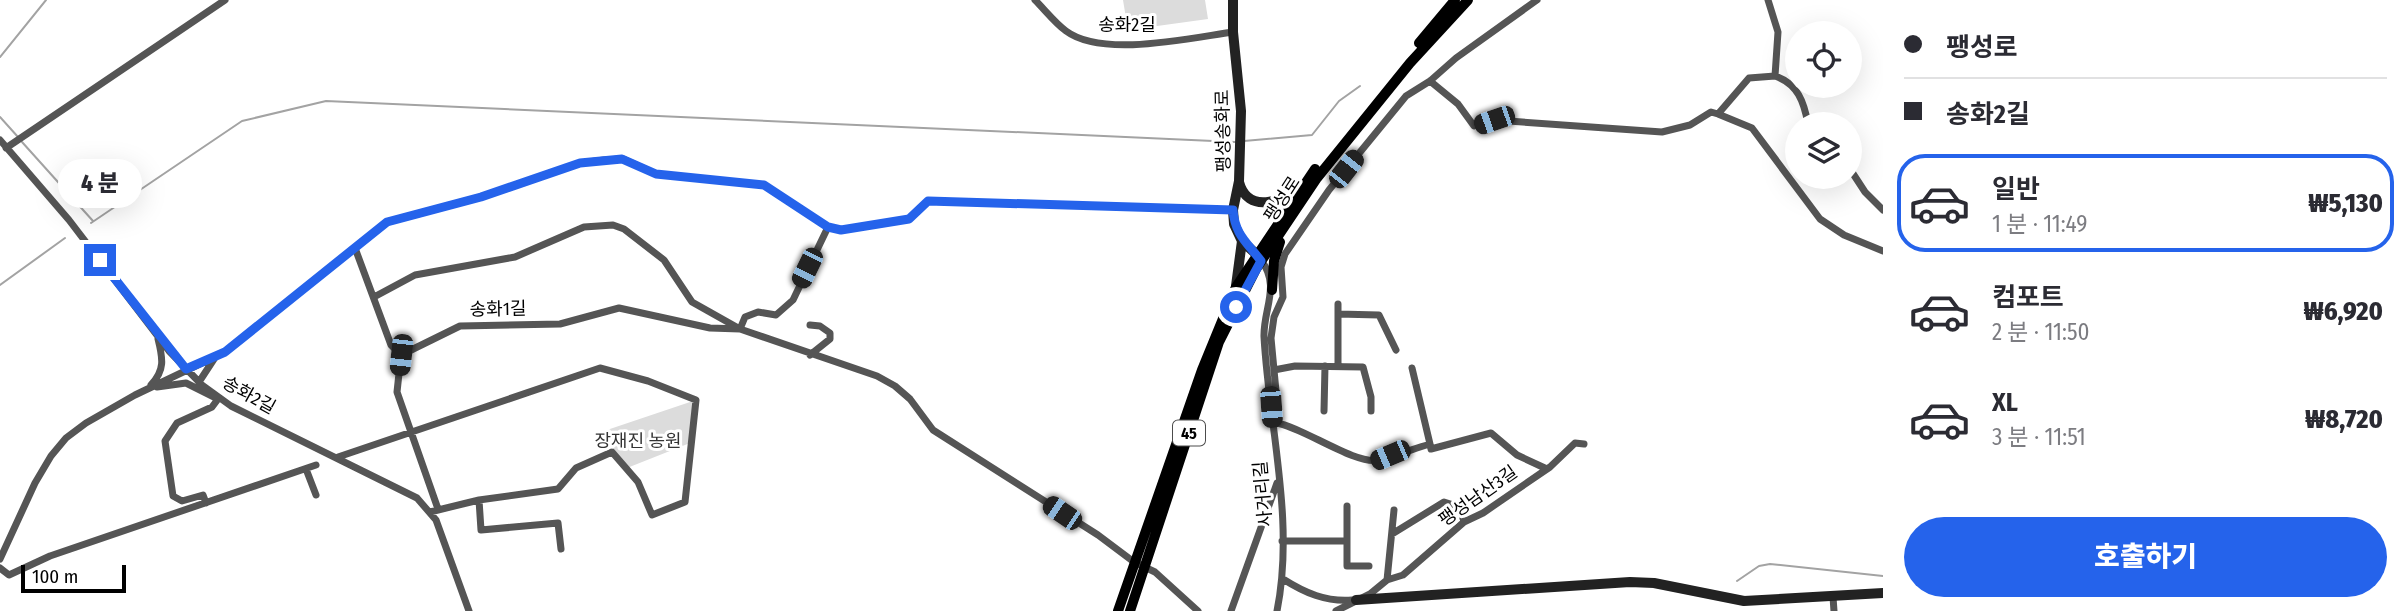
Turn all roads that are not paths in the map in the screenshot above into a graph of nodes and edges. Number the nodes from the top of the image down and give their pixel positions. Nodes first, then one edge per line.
1 (225, 0) edge
2 (1035, 0) edge
3 (1233, 0) edge
4 (1455, 0) edge
5 (1468, 0) edge
6 (1537, 0) edge
7 (1768, 0) edge
8 (1233, 32) junction
9 (1775, 76) junction
10 (1430, 81) junction
11 (1806, 112) edge
12 (1718, 114) junction
13 (0, 141) edge
14 (6, 148) junction
15 (1317, 178) junction
16 (1239, 181) junction
17 (1302, 186) junction
18 (1862, 187) edge
19 (1329, 190) junction
20 (1233, 210) junction
21 (1883, 210) edge
22 (828, 227) junction
23 (1284, 228) junction
24 (1242, 241) junction
25 (355, 248) junction
26 (1883, 251) edge
27 (1258, 257) junction
28 (1236, 287) junction
29 (1272, 290) junction
30 (374, 297) junction
31 (1338, 304) dead end
32 (1338, 314) junction
33 (810, 325) dead end
34 (740, 329) junction
35 (157, 335) junction
36 (1396, 349) dead end
37 (401, 355) junction
38 (810, 355) junction
39 (217, 356) junction
40 (1325, 366) junction
41 (1338, 366) junction
42 (1412, 368) dead end
43 (186, 369) junction
44 (1274, 370) junction
45 (199, 382) junction
46 (147, 389) junction
47 (218, 399) junction
48 (1324, 411) dead end
49 (1371, 411) dead end
50 (1275, 423) junction
51 (410, 433) junction
52 (1430, 444) junction
53 (1584, 444) dead end
54 (338, 457) junction
55 (316, 465) dead end
56 (306, 469) junction
57 (1547, 469) junction
58 (1278, 481) junction
59 (316, 495) dead end
60 (479, 500) junction
61 (206, 503) junction
62 (1347, 506) dead end
63 (434, 510) junction
64 (1394, 510) dead end
65 (1464, 522) junction
66 (1392, 534) junction
67 (1282, 541) junction
68 (1347, 541) junction
69 (561, 549) dead end
70 (0, 559) edge
71 (1139, 565) junction
72 (1369, 566) dead end
73 (0, 568) edge
74 (1283, 579) junction
75 (1387, 580) junction
76 (1883, 593) edge
77 (1833, 597) junction
78 (1356, 600) junction
79 (469, 611) edge
80 (1118, 611) edge
81 (1129, 611) edge
82 (1198, 611) edge
83 (1231, 611) edge
84 (1278, 611) edge
85 (1336, 611) edge
86 (1834, 611) edge

1 - 14 street
2 - 8 street, 송화2길
3 - 8 street, 팽성송화로
4 - 17 main road, 팽성로 / 45
5 - 15 main road, 팽성로 / 45
6 - 10 street
7 - 9 street
8 - 16 street, 팽성송화로
9 - 11 street
9 - 12 street
10 - 12 street
10 - 19 street
12 - 26 street
13 - 14 street, 송화2길
14 - 35 street, 송화2길
15 - 19 street
15 - 23 main road, 팽성로 / 45
16 - 17 street
16 - 20 street, 팽성송화로
17 - 27 main road, 팽성로 / 45
18 - 21 street
19 - 44 street
20 - 22 street
20 - 24 street, 팽성송화로
22 - 25 street
22 - 34 street
23 - 27 main road, 팽성로 / 45
23 - 29 main road
24 - 27 street
24 - 28 street
25 - 30 street
25 - 39 street
27 - 28 main road, 팽성로 / 45
27 - 29 street
27 - 71 main road, 팽성로 / 45
28 - 71 main road, 팽성로 / 45
29 - 50 street, 사거리길
30 - 34 street
30 - 37 street
31 - 32 street
32 - 36 street
32 - 41 street
33 - 38 street
34 - 37 street, 송화1길
34 - 38 street, 송화1길
35 - 43 street, 송화2길
35 - 46 street
37 - 51 street
38 - 71 street, 송화1길
39 - 43 street
39 - 45 street
40 - 41 street
40 - 44 street
40 - 48 street
41 - 49 street
42 - 52 street
43 - 45 street, 송화2길
43 - 46 street
44 - 50 street
45 - 47 street, 송화2길
46 - 47 street
46 - 70 street
47 - 54 street, 송화2길
47 - 61 street
50 - 52 street
50 - 58 street, 사거리길
51 - 54 street
51 - 60 street
51 - 63 street
52 - 57 street
53 - 57 street, 팽성남산3길
54 - 63 street, 송화2길
55 - 56 street
56 - 59 street
56 - 61 street
57 - 65 street, 팽성남산3길
58 - 67 street, 사거리길
58 - 83 street
60 - 63 street
60 - 69 street
61 - 73 street
62 - 68 street
63 - 79 street, 송화2길
64 - 66 street
65 - 66 street
65 - 75 street, 팽성남산3길
66 - 75 street
67 - 68 street
67 - 74 street, 사거리길
68 - 72 street
71 - 80 main road, 팽성로 / 45
71 - 81 main road, 팽성로 / 45
71 - 82 street, 송화1길
74 - 78 street
74 - 84 street, 사거리길
75 - 78 street, 팽성남산3길
76 - 77 street
77 - 78 street
77 - 86 street
78 - 85 street, 팽성남산3길

